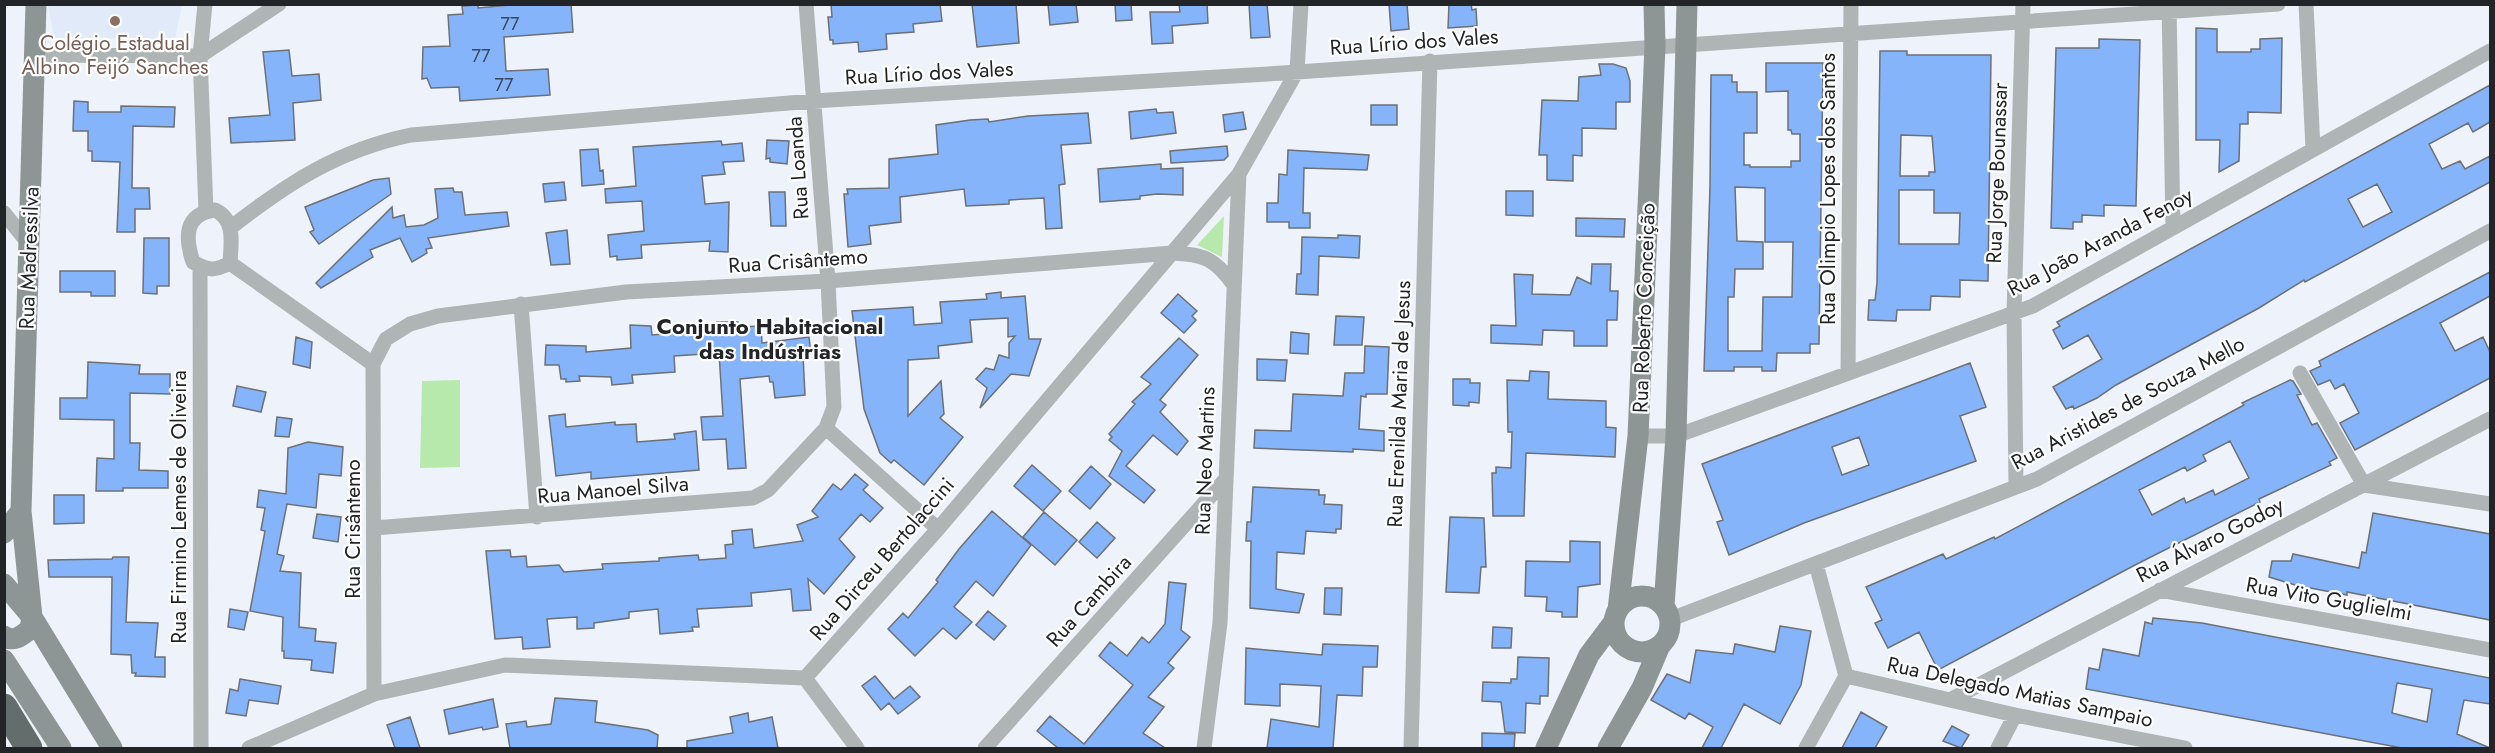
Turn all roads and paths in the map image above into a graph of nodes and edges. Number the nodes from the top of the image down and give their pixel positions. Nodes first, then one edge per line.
1 (36, 4) edge
2 (206, 4) edge
3 (279, 4) edge
4 (806, 4) edge
5 (1301, 4) edge
6 (1654, 4) edge
7 (1687, 4) edge
8 (1851, 4) edge
9 (2023, 4) edge
10 (2278, 4) edge
11 (2306, 4) edge
12 (2169, 8) edge
13 (2023, 22) junction
14 (1851, 34) junction
15 (1687, 44) junction
16 (1655, 46) junction
17 (2490, 51) edge
18 (36, 55) junction
19 (200, 56) junction
20 (1430, 62) junction
21 (1297, 71) junction
22 (813, 100) junction
23 (2313, 149) junction
24 (1239, 174) junction
25 (206, 211) junction
26 (4, 213) edge
27 (230, 228) junction
28 (2173, 228) junction
29 (2490, 231) edge
30 (29, 244) junction
31 (1172, 253) junction
32 (230, 263) junction
33 (200, 266) junction
34 (828, 281) junction
35 (1234, 285) junction
36 (521, 304) junction
37 (2014, 312) junction
38 (373, 364) junction
39 (1848, 373) junction
40 (2300, 373) dead end
41 (2490, 419) edge
42 (826, 428) junction
43 (1638, 436) junction
44 (1676, 436) junction
45 (1224, 481) junction
46 (2364, 485) junction
47 (2016, 487) junction
48 (2490, 504) edge
49 (21, 511) junction
50 (537, 517) junction
51 (374, 528) junction
52 (938, 529) junction
53 (4, 533) edge
54 (1816, 564) junction
55 (4, 584) edge
56 (2160, 590) junction
57 (1667, 612) junction
58 (1615, 616) junction
59 (32, 617) junction
60 (4, 636) edge
61 (1659, 648) junction
62 (2490, 650) edge
63 (4, 660) edge
64 (1846, 676) junction
65 (805, 678) junction
66 (374, 694) junction
67 (1950, 700) junction
68 (4, 707) edge
69 (2015, 715) junction
70 (29, 748) edge
71 (61, 748) edge
72 (112, 748) edge
73 (201, 748) edge
74 (249, 748) edge
75 (857, 748) edge
76 (985, 748) edge
77 (1204, 748) edge
78 (1410, 748) edge
79 (1546, 748) edge
80 (1608, 748) edge
81 (1806, 748) edge
82 (1998, 748) edge
83 (2185, 748) edge

1 - 18 street, Rua Madressilva
2 - 19 street
3 - 19 street
4 - 22 street, Rua Loanda
5 - 21 street, Rua Dirceu Bertolaccini
6 - 16 street, Rua Roberto Conceição
7 - 15 street, Rua Roberto Conceição
8 - 14 street, Rua Olimpio Lopes dos Santos
9 - 13 street, Rua Jorge Bounassar
10 - 12 street, Rua Lírio dos Vales
11 - 23 street
12 - 13 street, Rua Lírio dos Vales
12 - 28 street
13 - 14 street, Rua Lírio dos Vales
13 - 37 street, Rua Jorge Bounassar
14 - 15 street, Rua Lírio dos Vales
14 - 39 street, Rua Olimpio Lopes dos Santos
15 - 16 street, Rua Lírio dos Vales
15 - 44 street, Rua Roberto Conceição
16 - 20 street, Rua Lírio dos Vales
16 - 43 street, Rua Roberto Conceição
17 - 23 street, Rua João Aranda Fenoy
18 - 19 street
18 - 30 street, Rua Madressilva
19 - 25 street
20 - 21 street, Rua Lírio dos Vales
20 - 78 street, Rua Erenilda Maria de Jesus
21 - 22 street, Rua Lírio dos Vales
21 - 24 street, Rua Dirceu Bertolaccini
22 - 27 street, Rua Lírio dos Vales
22 - 34 street, Rua Loanda
23 - 28 street, Rua João Aranda Fenoy
24 - 31 street, Rua Dirceu Bertolaccini
24 - 35 street, Rua Neo Martins
25 - 27 street
25 - 33 street
26 - 30 street
27 - 32 street
28 - 37 street, Rua João Aranda Fenoy
29 - 47 street, Rua Aristides de Souza Mello
30 - 49 street, Rua Madressilva
31 - 34 street, Rua Crisântemo
31 - 35 street, Rua Crisântemo
31 - 52 street, Rua Dirceu Bertolaccini
32 - 33 street
32 - 38 street
33 - 73 street, Rua Firmino Lemes de Oliveira
34 - 36 street, Rua Crisântemo
34 - 42 street, Rua Loanda
35 - 45 street, Rua Neo Martins
36 - 38 street, Rua Crisântemo
36 - 50 street
37 - 39 street, Rua João Aranda Fenoy
37 - 47 street, Rua Jorge Bounassar
38 - 51 street, Rua Crisântemo
39 - 44 street, Rua João Aranda Fenoy
40 - 46 street
41 - 46 street, Rua Álvaro Godoy
42 - 50 street, Rua Manoel Silva
42 - 52 street
43 - 44 street, Rua João Aranda Fenoy
43 - 58 street, Rua Roberto Conceição
44 - 57 street, Rua Roberto Conceição
45 - 76 street, Rua Cambira
45 - 77 street, Rua Neo Martins
46 - 48 street
46 - 56 street, Rua Álvaro Godoy
47 - 54 street, Rua Aristides de Souza Mello
49 - 53 street
49 - 59 street, Rua Madressilva
50 - 51 street, Rua Manoel Silva
51 - 66 street, Rua Crisântemo
52 - 65 street, Rua Dirceu Bertolaccini
54 - 57 street, Rua Aristides de Souza Mello
54 - 64 street
55 - 59 street
56 - 62 street, Rua Vito Guglielmi
56 - 67 street, Rua Álvaro Godoy
57 - 58 street
57 - 61 street
58 - 61 street
58 - 79 street, Rua Roberto Conceição
59 - 60 street
59 - 72 street
61 - 80 street
63 - 71 street
64 - 67 street, Rua Delegado Matias Sampaio
64 - 81 street
65 - 66 street
65 - 75 street
66 - 74 street
67 - 69 street, Rua Delegado Matias Sampaio
68 - 70 highway
69 - 82 street
69 - 83 street, Rua Delegado Matias Sampaio

